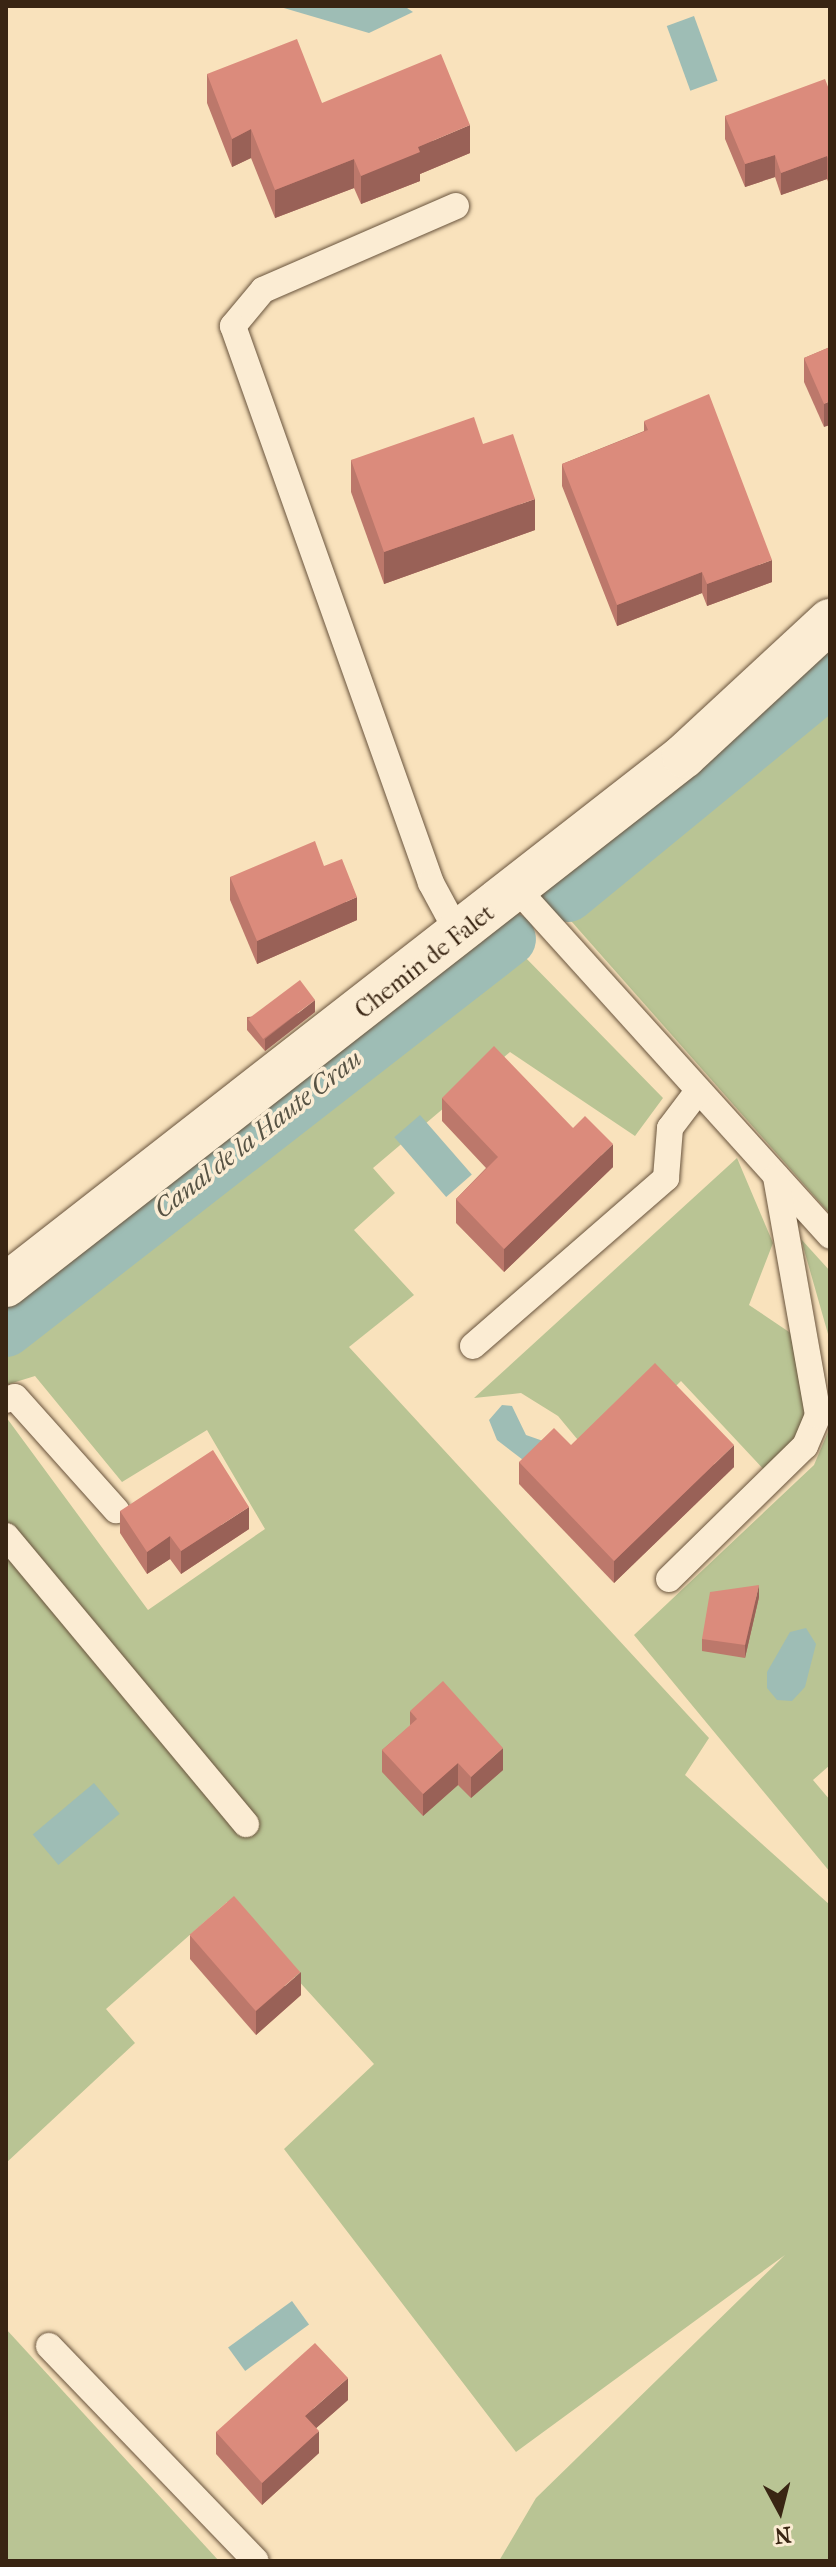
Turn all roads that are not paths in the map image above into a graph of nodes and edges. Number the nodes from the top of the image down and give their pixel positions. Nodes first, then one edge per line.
1 (456, 206) dead end
2 (830, 621) edge
3 (517, 889) junction
4 (459, 935) junction
5 (698, 1091) junction
6 (776, 1177) junction
7 (830, 1236) edge
8 (6, 1285) edge
9 (473, 1346) dead end
10 (6, 1400) edge
11 (116, 1510) dead end
12 (6, 1536) edge
13 (669, 1579) dead end
14 (246, 1824) dead end
15 (49, 2346) dead end
16 (256, 2561) edge

1 - 4 lane
2 - 3 street, Chemin de Falet
3 - 4 street, Chemin de Falet
3 - 5 lane
4 - 8 street, Chemin de Falet
5 - 6 lane
5 - 9 lane
6 - 7 lane
6 - 13 lane
10 - 11 lane
12 - 14 lane
15 - 16 lane

